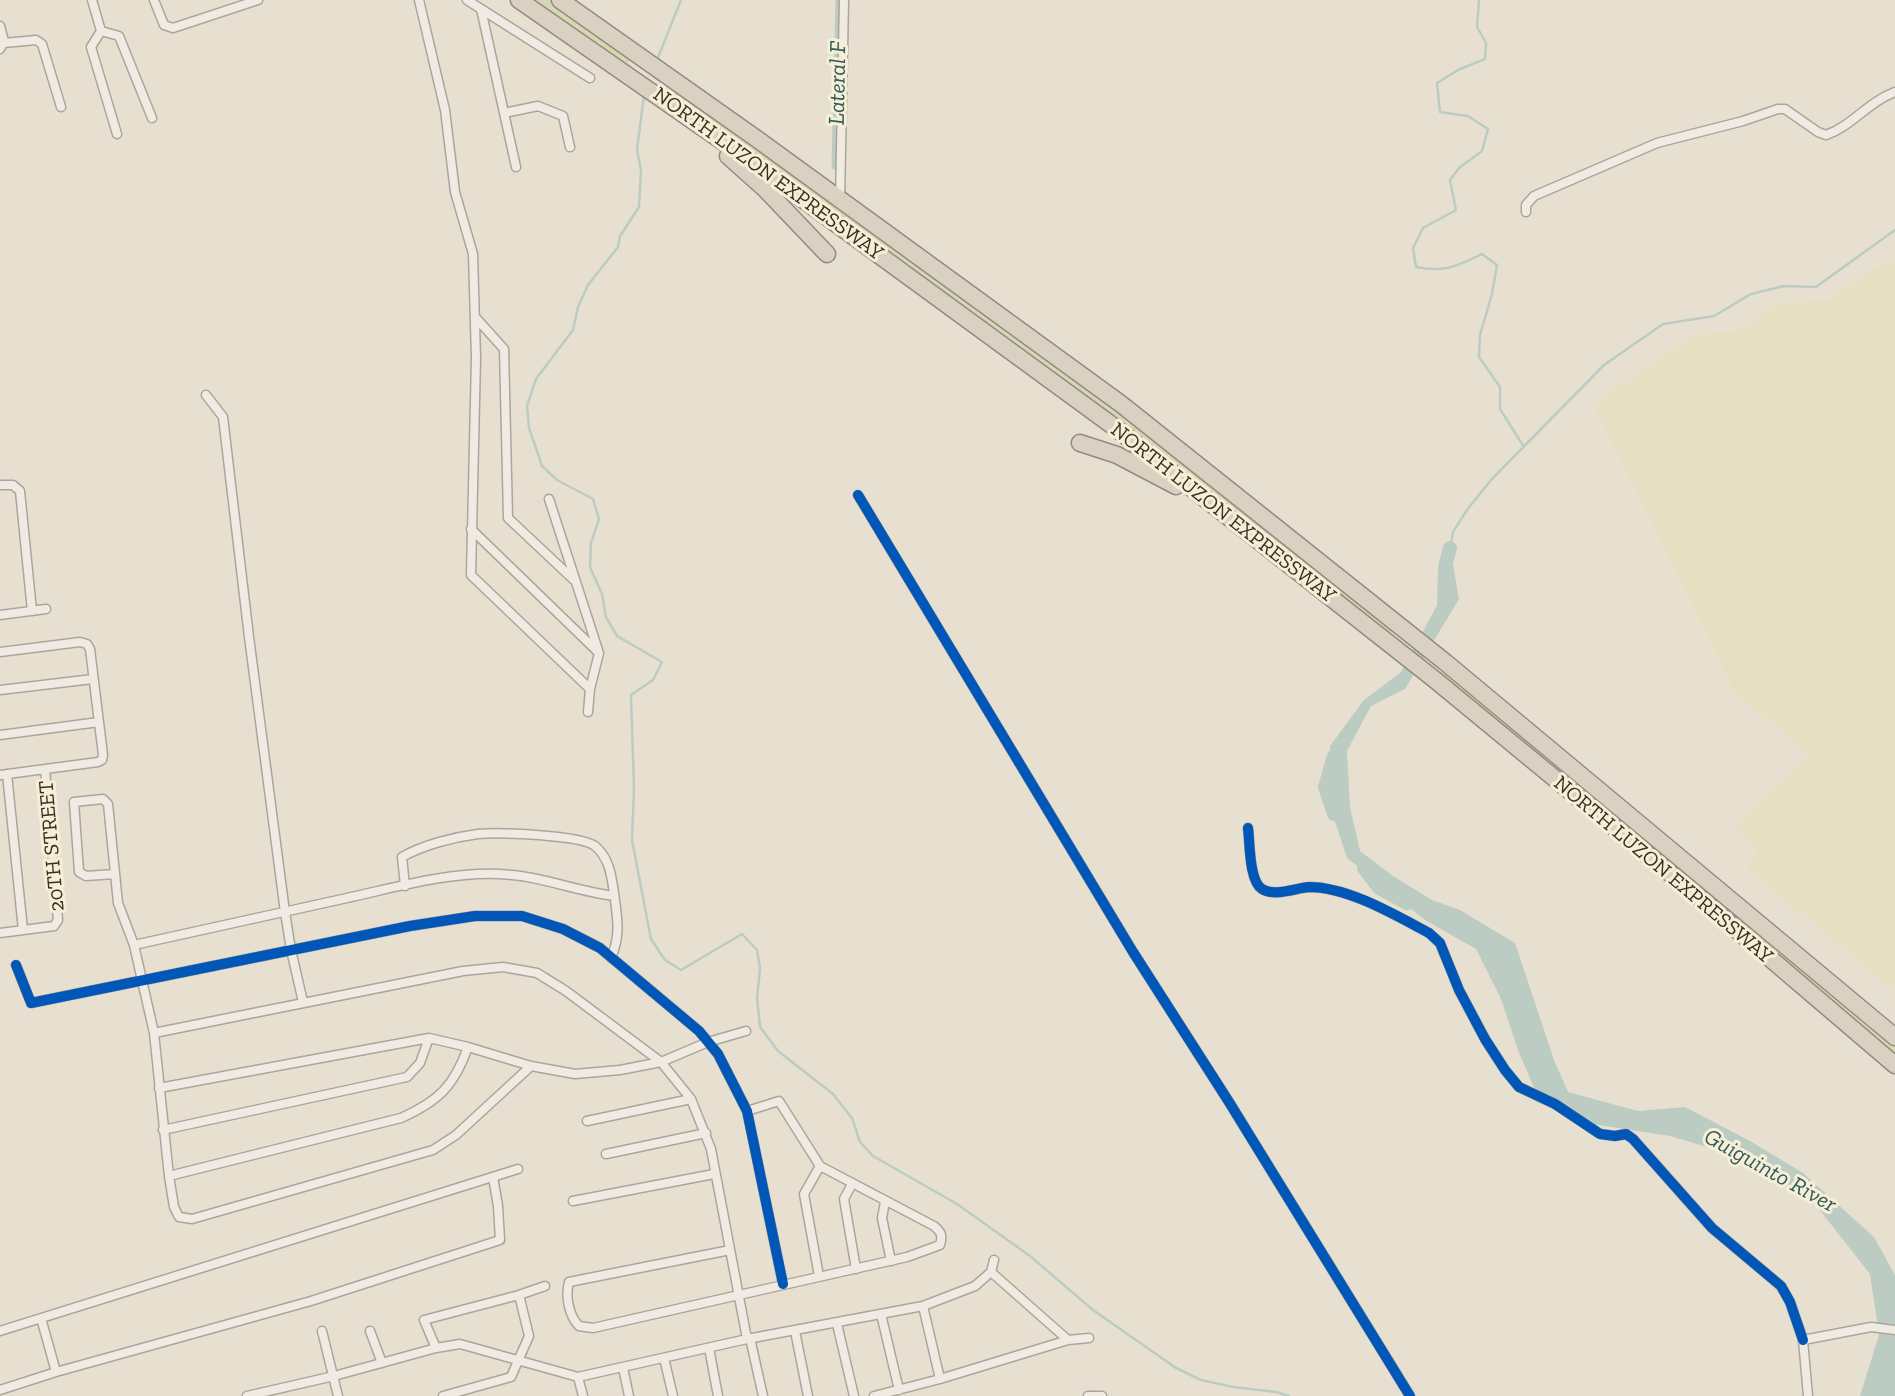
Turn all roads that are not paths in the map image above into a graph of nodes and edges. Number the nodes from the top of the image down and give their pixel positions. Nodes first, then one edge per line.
1 (92, 0) edge
2 (154, 0) edge
3 (258, 0) edge
4 (419, 0) edge
5 (467, 0) edge
6 (519, 0) edge
7 (560, 0) edge
8 (844, 0) edge
9 (481, 9) junction
10 (0, 26) edge
11 (101, 32) junction
12 (2, 46) edge
13 (590, 78) dead end
14 (1895, 92) edge
15 (659, 96) junction
16 (61, 107) dead end
17 (504, 113) junction
18 (152, 118) dead end
19 (117, 134) dead end
20 (570, 147) dead end
21 (516, 167) dead end
22 (840, 200) junction
23 (1526, 212) dead end
24 (827, 254) dead end
25 (476, 318) junction
26 (206, 395) dead end
27 (1080, 443) dead end
28 (0, 485) edge
29 (858, 495) dead end
30 (549, 499) dead end
31 (471, 529) junction
32 (1296, 570) junction
33 (574, 580) junction
34 (46, 609) dead end
35 (32, 611) junction
36 (0, 615) edge
37 (0, 652) edge
38 (599, 653) junction
39 (93, 679) junction
40 (590, 688) junction
41 (0, 690) edge
42 (588, 712) dead end
43 (99, 722) junction
44 (0, 735) edge
45 (45, 769) junction
46 (4, 775) edge
47 (1248, 828) dead end
48 (115, 874) junction
49 (405, 886) junction
50 (614, 896) junction
51 (285, 912) junction
52 (23, 930) junction
53 (0, 933) edge
54 (134, 945) junction
55 (291, 950) junction
56 (611, 958) junction
57 (16, 965) dead end
58 (143, 981) junction
59 (303, 1002) junction
60 (746, 1031) dead end
61 (154, 1033) junction
62 (1895, 1037) edge
63 (429, 1038) junction
64 (708, 1042) junction
65 (468, 1047) junction
66 (661, 1062) junction
67 (1895, 1065) edge
68 (531, 1066) junction
69 (159, 1088) junction
70 (691, 1099) junction
71 (747, 1111) junction
72 (587, 1121) dead end
73 (163, 1130) junction
74 (706, 1133) junction
75 (606, 1154) dead end
76 (820, 1166) junction
77 (518, 1169) dead end
78 (714, 1174) junction
79 (169, 1176) junction
80 (493, 1177) junction
81 (852, 1184) junction
82 (573, 1201) dead end
83 (885, 1202) junction
84 (730, 1250) junction
85 (994, 1260) dead end
86 (891, 1261) junction
87 (856, 1269) junction
88 (991, 1272) junction
89 (819, 1276) junction
90 (783, 1284) junction
91 (545, 1286) dead end
92 (519, 1295) junction
93 (737, 1295) junction
94 (923, 1306) junction
95 (881, 1314) junction
96 (41, 1318) junction
97 (837, 1324) junction
98 (1895, 1330) edge
99 (0, 1331) edge
100 (322, 1331) dead end
101 (370, 1331) dead end
102 (795, 1331) junction
103 (1089, 1338) dead end
104 (748, 1339) junction
105 (1068, 1340) junction
106 (1802, 1340) junction
107 (436, 1348) junction
108 (709, 1348) junction
109 (664, 1357) junction
110 (518, 1362) junction
111 (382, 1363) junction
112 (623, 1368) junction
113 (56, 1372) junction
114 (334, 1376) junction
115 (578, 1377) junction
116 (940, 1379) junction
117 (0, 1390) edge
118 (899, 1390) junction
119 (247, 1396) edge
120 (338, 1396) edge
121 (443, 1396) edge
122 (583, 1396) edge
123 (629, 1396) edge
124 (673, 1396) edge
125 (718, 1396) edge
126 (763, 1396) edge
127 (808, 1396) edge
128 (853, 1396) edge
129 (874, 1396) edge
130 (1088, 1396) edge
131 (1102, 1396) edge
132 (1410, 1396) edge
133 (1808, 1396) edge

1 - 11 street
2 - 3 street
4 - 25 street
5 - 9 street
6 - 15 highway, NORTH LUZON EXPRESSWAY
7 - 22 highway, NORTH LUZON EXPRESSWAY
8 - 22 street
9 - 13 street
9 - 17 street
10 - 12 street
11 - 18 street
11 - 19 street
12 - 16 street
14 - 23 street
15 - 24 highway
15 - 32 highway, NORTH LUZON EXPRESSWAY
17 - 20 street
17 - 21 street
22 - 62 highway, NORTH LUZON EXPRESSWAY
25 - 31 street
25 - 33 street
26 - 51 street
27 - 32 highway
28 - 35 street
29 - 132 street
30 - 33 street
31 - 38 street
31 - 40 street
32 - 67 highway, NORTH LUZON EXPRESSWAY
33 - 38 street
34 - 35 street
35 - 36 street
37 - 39 street
38 - 40 street
39 - 41 street
39 - 43 street
40 - 42 street
43 - 44 street
43 - 45 street
45 - 46 street
45 - 52 street, 20TH STREET
46 - 52 street
47 - 106 street
48 - 48 street
48 - 54 street
49 - 50 street
49 - 50 street
49 - 51 street
50 - 56 street
51 - 54 street
51 - 55 street
52 - 53 street
54 - 58 street
55 - 56 street
55 - 58 street
55 - 59 street
56 - 64 street
57 - 58 street
58 - 61 street
59 - 61 street
59 - 66 street
60 - 64 street
61 - 69 street
63 - 65 street
63 - 69 street
63 - 73 street
64 - 66 street
64 - 71 street
65 - 68 street
65 - 79 street
66 - 68 street
66 - 70 street
68 - 79 street
69 - 73 street
70 - 72 street
70 - 74 street
71 - 76 street
71 - 90 street
73 - 79 street
74 - 75 street
74 - 78 street
76 - 81 street
76 - 89 street
77 - 80 street
78 - 82 street
78 - 84 street
80 - 96 street
80 - 113 street
81 - 83 street
81 - 87 street
83 - 86 street
83 - 86 street
84 - 93 street
84 - 93 street
85 - 88 street
86 - 87 street
87 - 89 street
88 - 94 street
88 - 105 street
89 - 90 street
90 - 93 street
91 - 92 street
92 - 107 street
92 - 110 street
93 - 104 street
94 - 95 street
94 - 116 street
95 - 97 street
95 - 118 street
96 - 99 street
96 - 113 street
97 - 102 street
97 - 128 street
98 - 106 street
100 - 114 street
101 - 111 street
102 - 104 street
102 - 127 street
103 - 105 street
104 - 108 street
104 - 126 street
105 - 116 street
106 - 133 street
107 - 110 street
107 - 111 street
108 - 109 street
108 - 125 street
109 - 112 street
109 - 124 street
110 - 115 street
110 - 121 street
111 - 114 street
112 - 115 street
112 - 123 street
113 - 117 street
114 - 119 street
114 - 120 street
115 - 122 street
116 - 118 street
118 - 129 street
130 - 131 street

